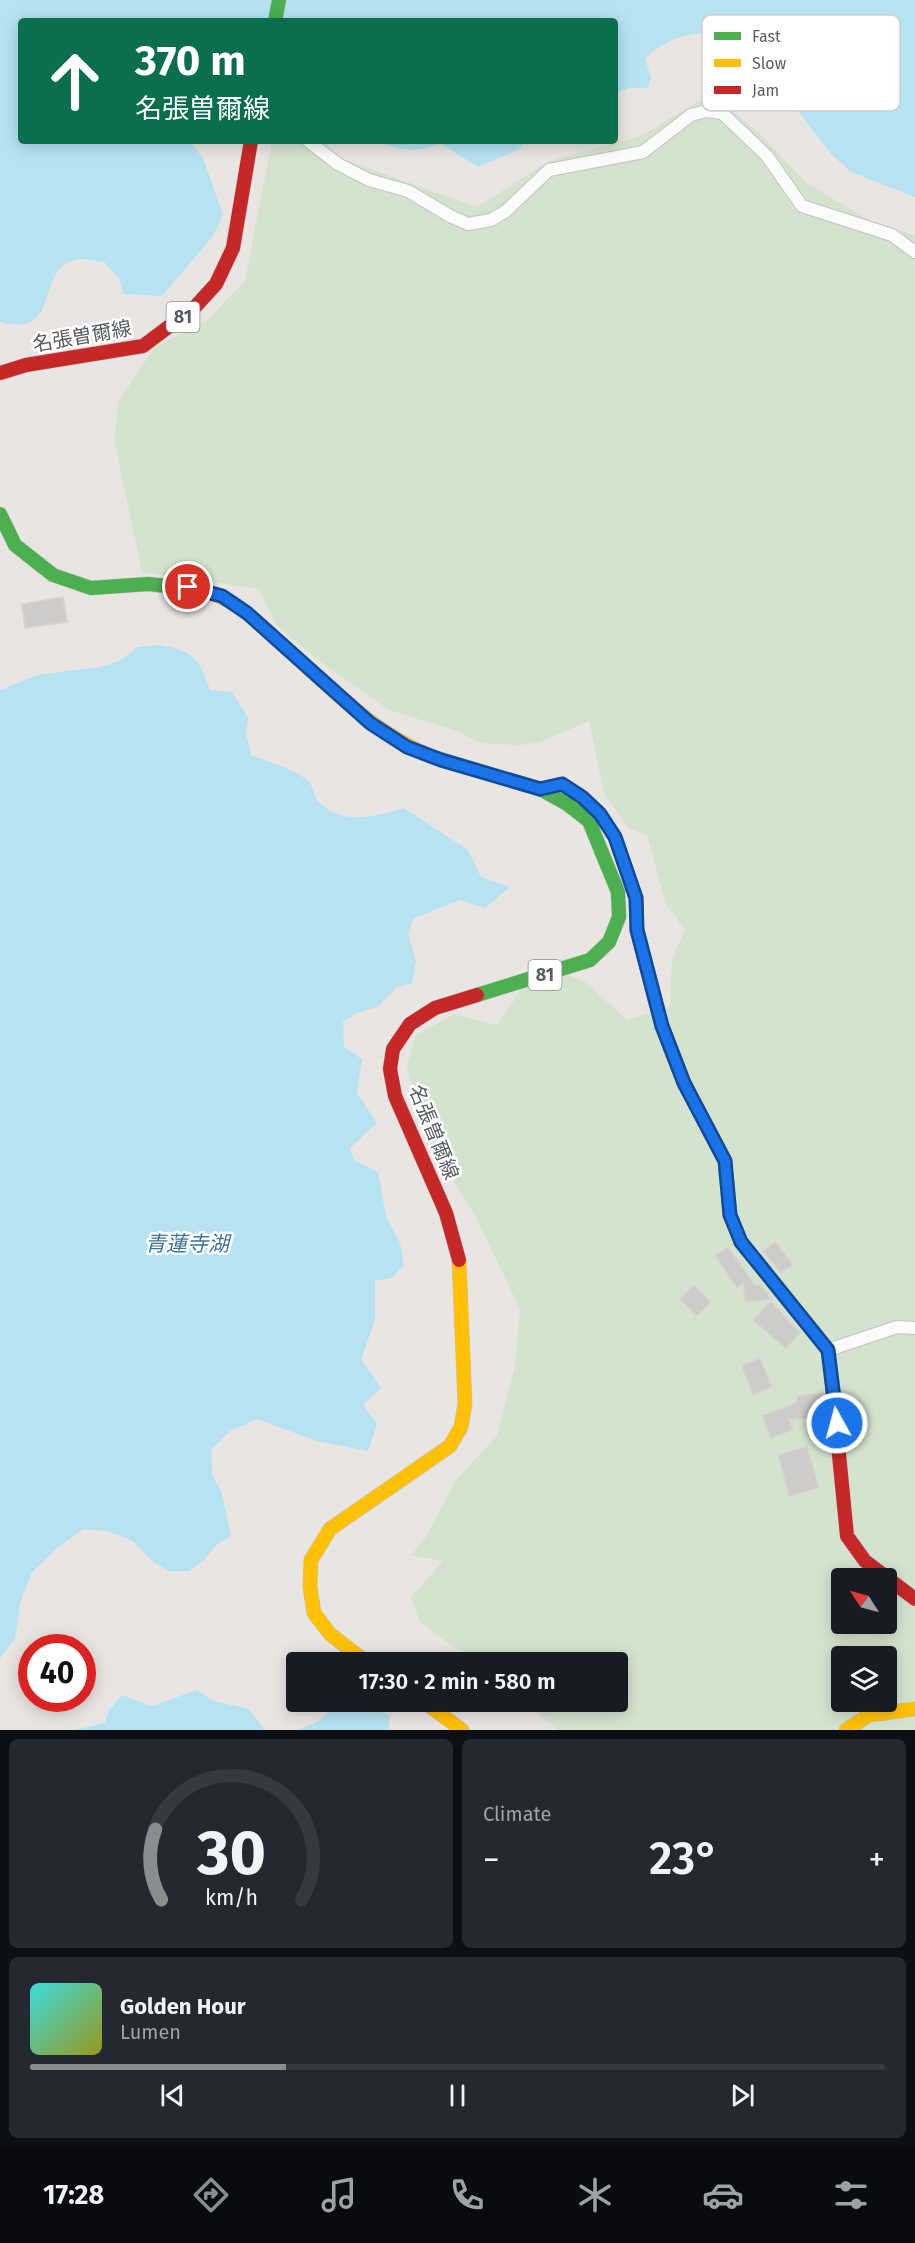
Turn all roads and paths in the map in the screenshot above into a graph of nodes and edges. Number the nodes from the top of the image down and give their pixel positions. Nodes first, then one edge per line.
1 (279, 0) edge
2 (276, 18) edge
3 (706, 111) edge
4 (706, 111) edge
5 (249, 144) edge
6 (312, 144) edge
7 (915, 252) edge
8 (0, 373) edge
9 (0, 514) edge
10 (540, 789) junction
11 (915, 1328) edge
12 (828, 1350) junction
13 (915, 1599) edge
14 (353, 1652) edge
15 (915, 1709) edge
16 (438, 1712) edge
17 (462, 1730) edge
18 (846, 1730) edge

1 - 2 main road
3 - 7 street
4 - 6 street
5 - 8 main road, 名張曽爾線 / 81
9 - 10 main road, 名張曽爾線 / 81
10 - 12 main road
10 - 14 main road, 名張曽爾線 / 81
11 - 12 street
12 - 13 main road
15 - 18 main road
16 - 17 main road

